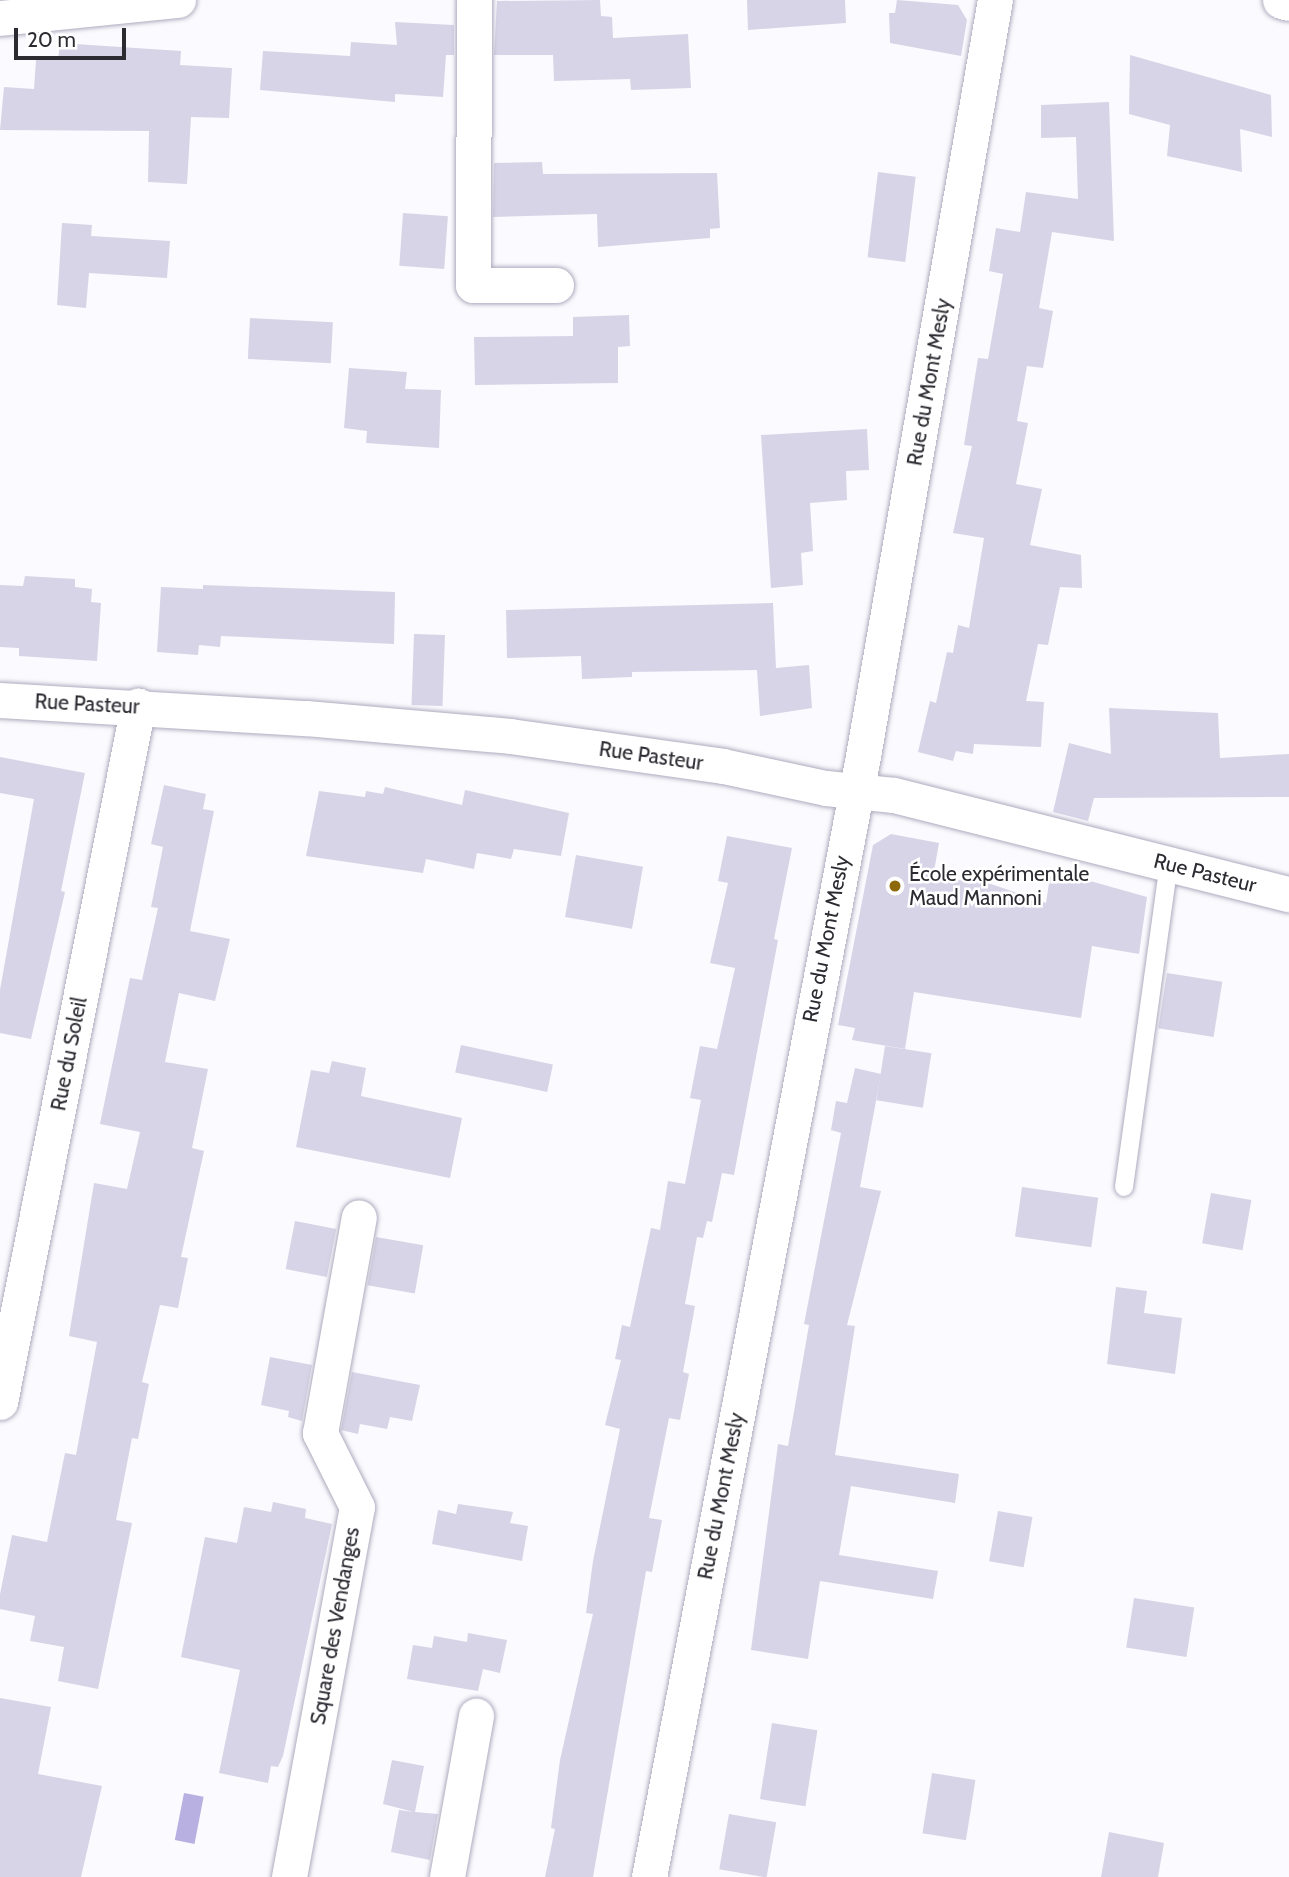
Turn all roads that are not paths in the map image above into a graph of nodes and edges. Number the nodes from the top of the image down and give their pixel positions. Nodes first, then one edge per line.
1 (178, 0) edge
2 (474, 0) edge
3 (995, 0) edge
4 (1282, 0) edge
5 (1289, 2) edge
6 (0, 18) edge
7 (556, 285) dead end
8 (0, 700) edge
9 (138, 706) junction
10 (855, 792) junction
11 (1169, 864) junction
12 (1289, 894) edge
13 (1124, 1187) dead end
14 (359, 1217) dead end
15 (0, 1402) edge
16 (476, 1716) dead end
17 (289, 1877) edge
18 (447, 1877) edge
19 (649, 1877) edge

1 - 6 street
2 - 7 street
3 - 10 street, Rue du Mont Mesly
4 - 5 main road
8 - 9 street, Rue Pasteur
9 - 10 street, Rue Pasteur
9 - 15 street, Rue du Soleil
10 - 11 street, Rue Pasteur
10 - 19 street, Rue du Mont Mesly
11 - 12 street, Rue Pasteur
11 - 13 lane
14 - 17 street, Square des Vendanges
16 - 18 street

